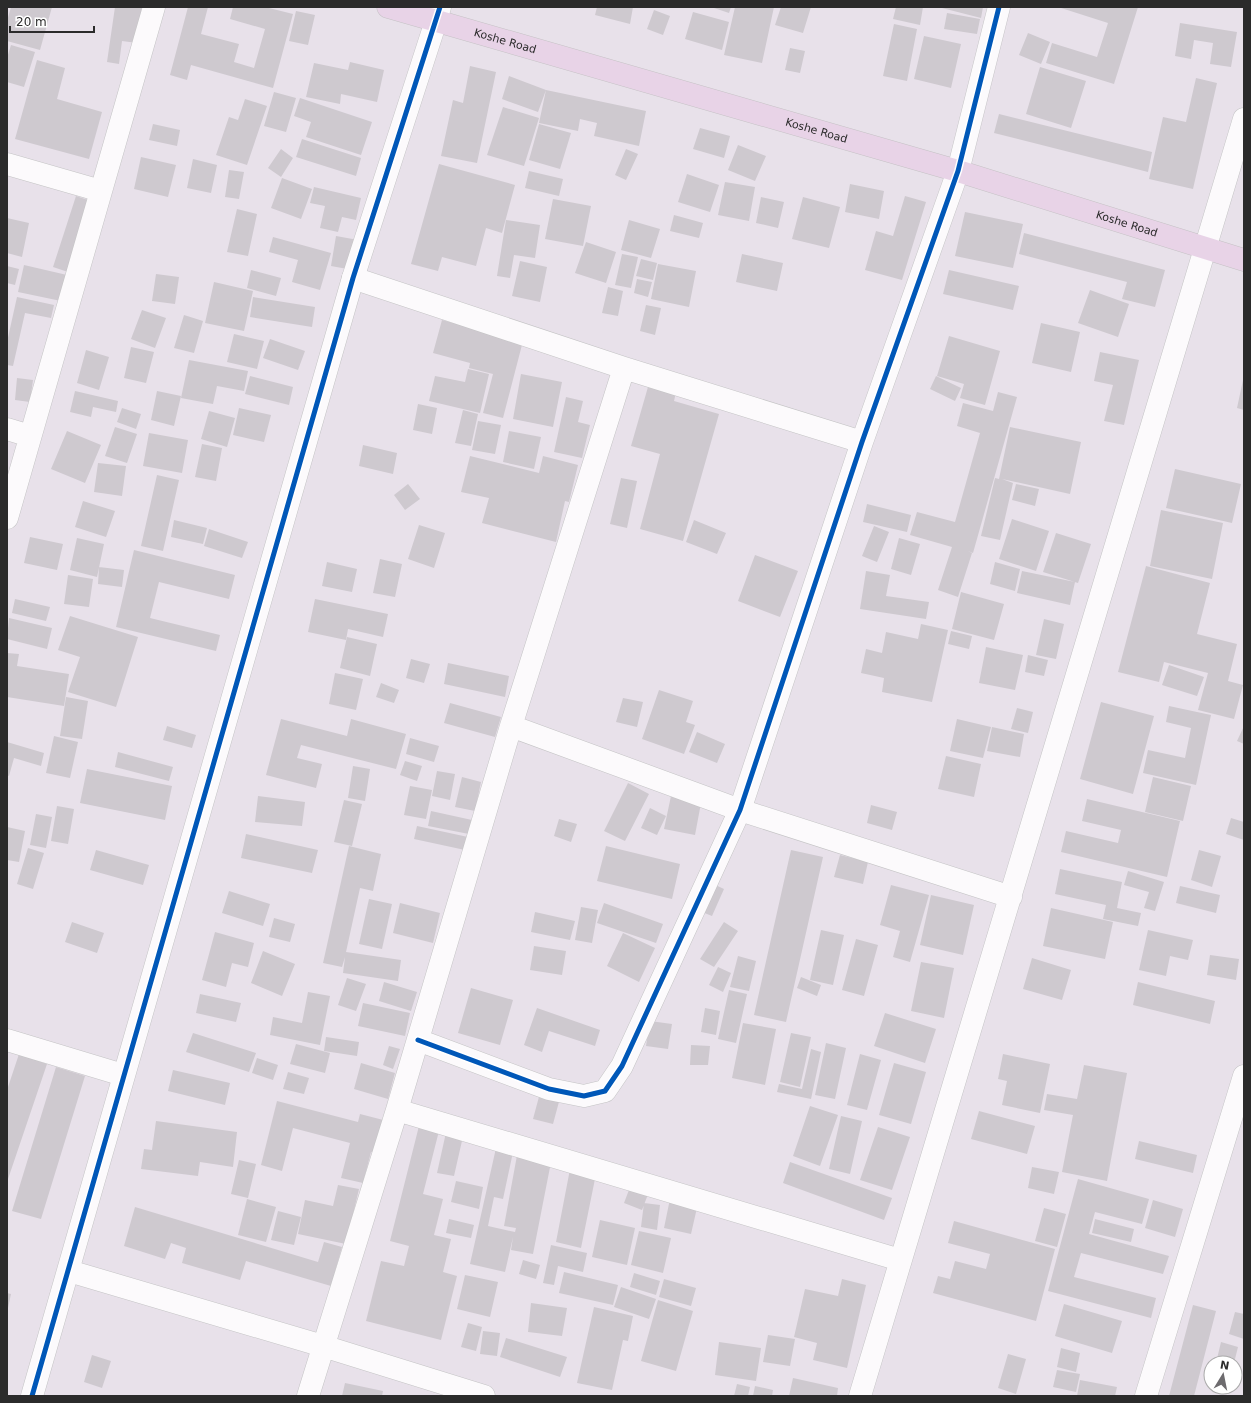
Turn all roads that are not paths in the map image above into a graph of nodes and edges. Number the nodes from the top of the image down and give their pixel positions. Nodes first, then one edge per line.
1 (154, 7) edge
2 (388, 7) edge
3 (999, 7) edge
4 (438, 14) edge
5 (1244, 119) edge
6 (7, 164) edge
7 (958, 170) junction
8 (101, 191) junction
9 (1205, 248) junction
10 (1244, 260) edge
11 (353, 278) junction
12 (624, 368) junction
13 (7, 429) edge
14 (30, 436) junction
15 (862, 442) junction
16 (7, 518) edge
17 (511, 726) junction
18 (740, 810) junction
19 (1011, 898) junction
20 (7, 1040) edge
21 (418, 1040) junction
22 (123, 1075) junction
23 (1244, 1076) edge
24 (397, 1110) junction
25 (900, 1260) junction
26 (69, 1271) junction
27 (323, 1346) junction
28 (32, 1396) edge
29 (308, 1396) edge
30 (484, 1396) edge
31 (860, 1396) edge
32 (1146, 1396) edge

1 - 8 street
2 - 4 main road, Koshe Road
3 - 7 street
4 - 7 main road, Koshe Road
4 - 11 street
5 - 9 street
6 - 8 street
7 - 9 main road, Koshe Road
7 - 15 street
8 - 14 street
9 - 10 main road, Koshe Road
9 - 19 street
11 - 12 street
11 - 22 street
12 - 15 street
12 - 17 street
13 - 14 street
14 - 16 street
15 - 18 street
17 - 18 street
17 - 21 street
18 - 19 street
18 - 21 street
19 - 25 street
20 - 22 street
21 - 24 street
22 - 26 street
23 - 32 street
24 - 25 street
24 - 27 street
25 - 31 street
26 - 27 street
26 - 28 street
27 - 29 street
27 - 30 street

